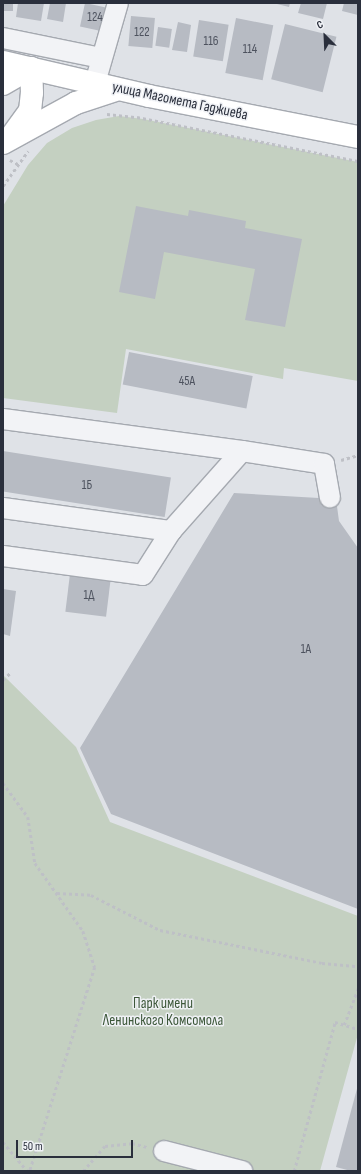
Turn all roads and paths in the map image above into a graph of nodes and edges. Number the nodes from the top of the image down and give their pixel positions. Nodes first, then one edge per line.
1 (118, 3) edge
2 (3, 38) edge
3 (102, 58) junction
4 (3, 64) edge
5 (30, 70) junction
6 (3, 84) edge
7 (105, 87) junction
8 (103, 114) dead end
9 (358, 139) edge
10 (6, 141) edge
11 (30, 148) dead end
12 (358, 161) edge
13 (3, 186) edge
14 (3, 419) edge
15 (242, 451) junction
16 (330, 497) dead end
17 (3, 508) edge
18 (172, 531) junction
19 (3, 556) edge
20 (10, 673) dead end
21 (3, 680) edge
22 (3, 783) edge
23 (57, 893) junction
24 (358, 966) edge
25 (358, 988) edge
26 (344, 1025) junction
27 (358, 1029) edge
28 (3, 1142) edge
29 (164, 1151) joint
30 (27, 1171) edge
31 (30, 1171) edge
32 (83, 1171) edge
33 (242, 1171) edge
34 (294, 1171) edge

1 - 3 lane
2 - 3 lane
3 - 7 lane
4 - 5 main road, улица Магомета Гаджиева
5 - 6 main road
5 - 7 main road, улица Магомета Гаджиева
5 - 10 main road
7 - 9 main road, улица Магомета Гаджиева
7 - 10 main road
8 - 12 path
11 - 13 path
14 - 15 lane
15 - 16 lane
15 - 18 lane
17 - 18 lane
18 - 19 lane
20 - 21 path
22 - 23 path
23 - 24 path
23 - 31 path
25 - 26 path
26 - 27 path
26 - 34 path
28 - 30 path
29 - 32 path
29 - 33 lane

